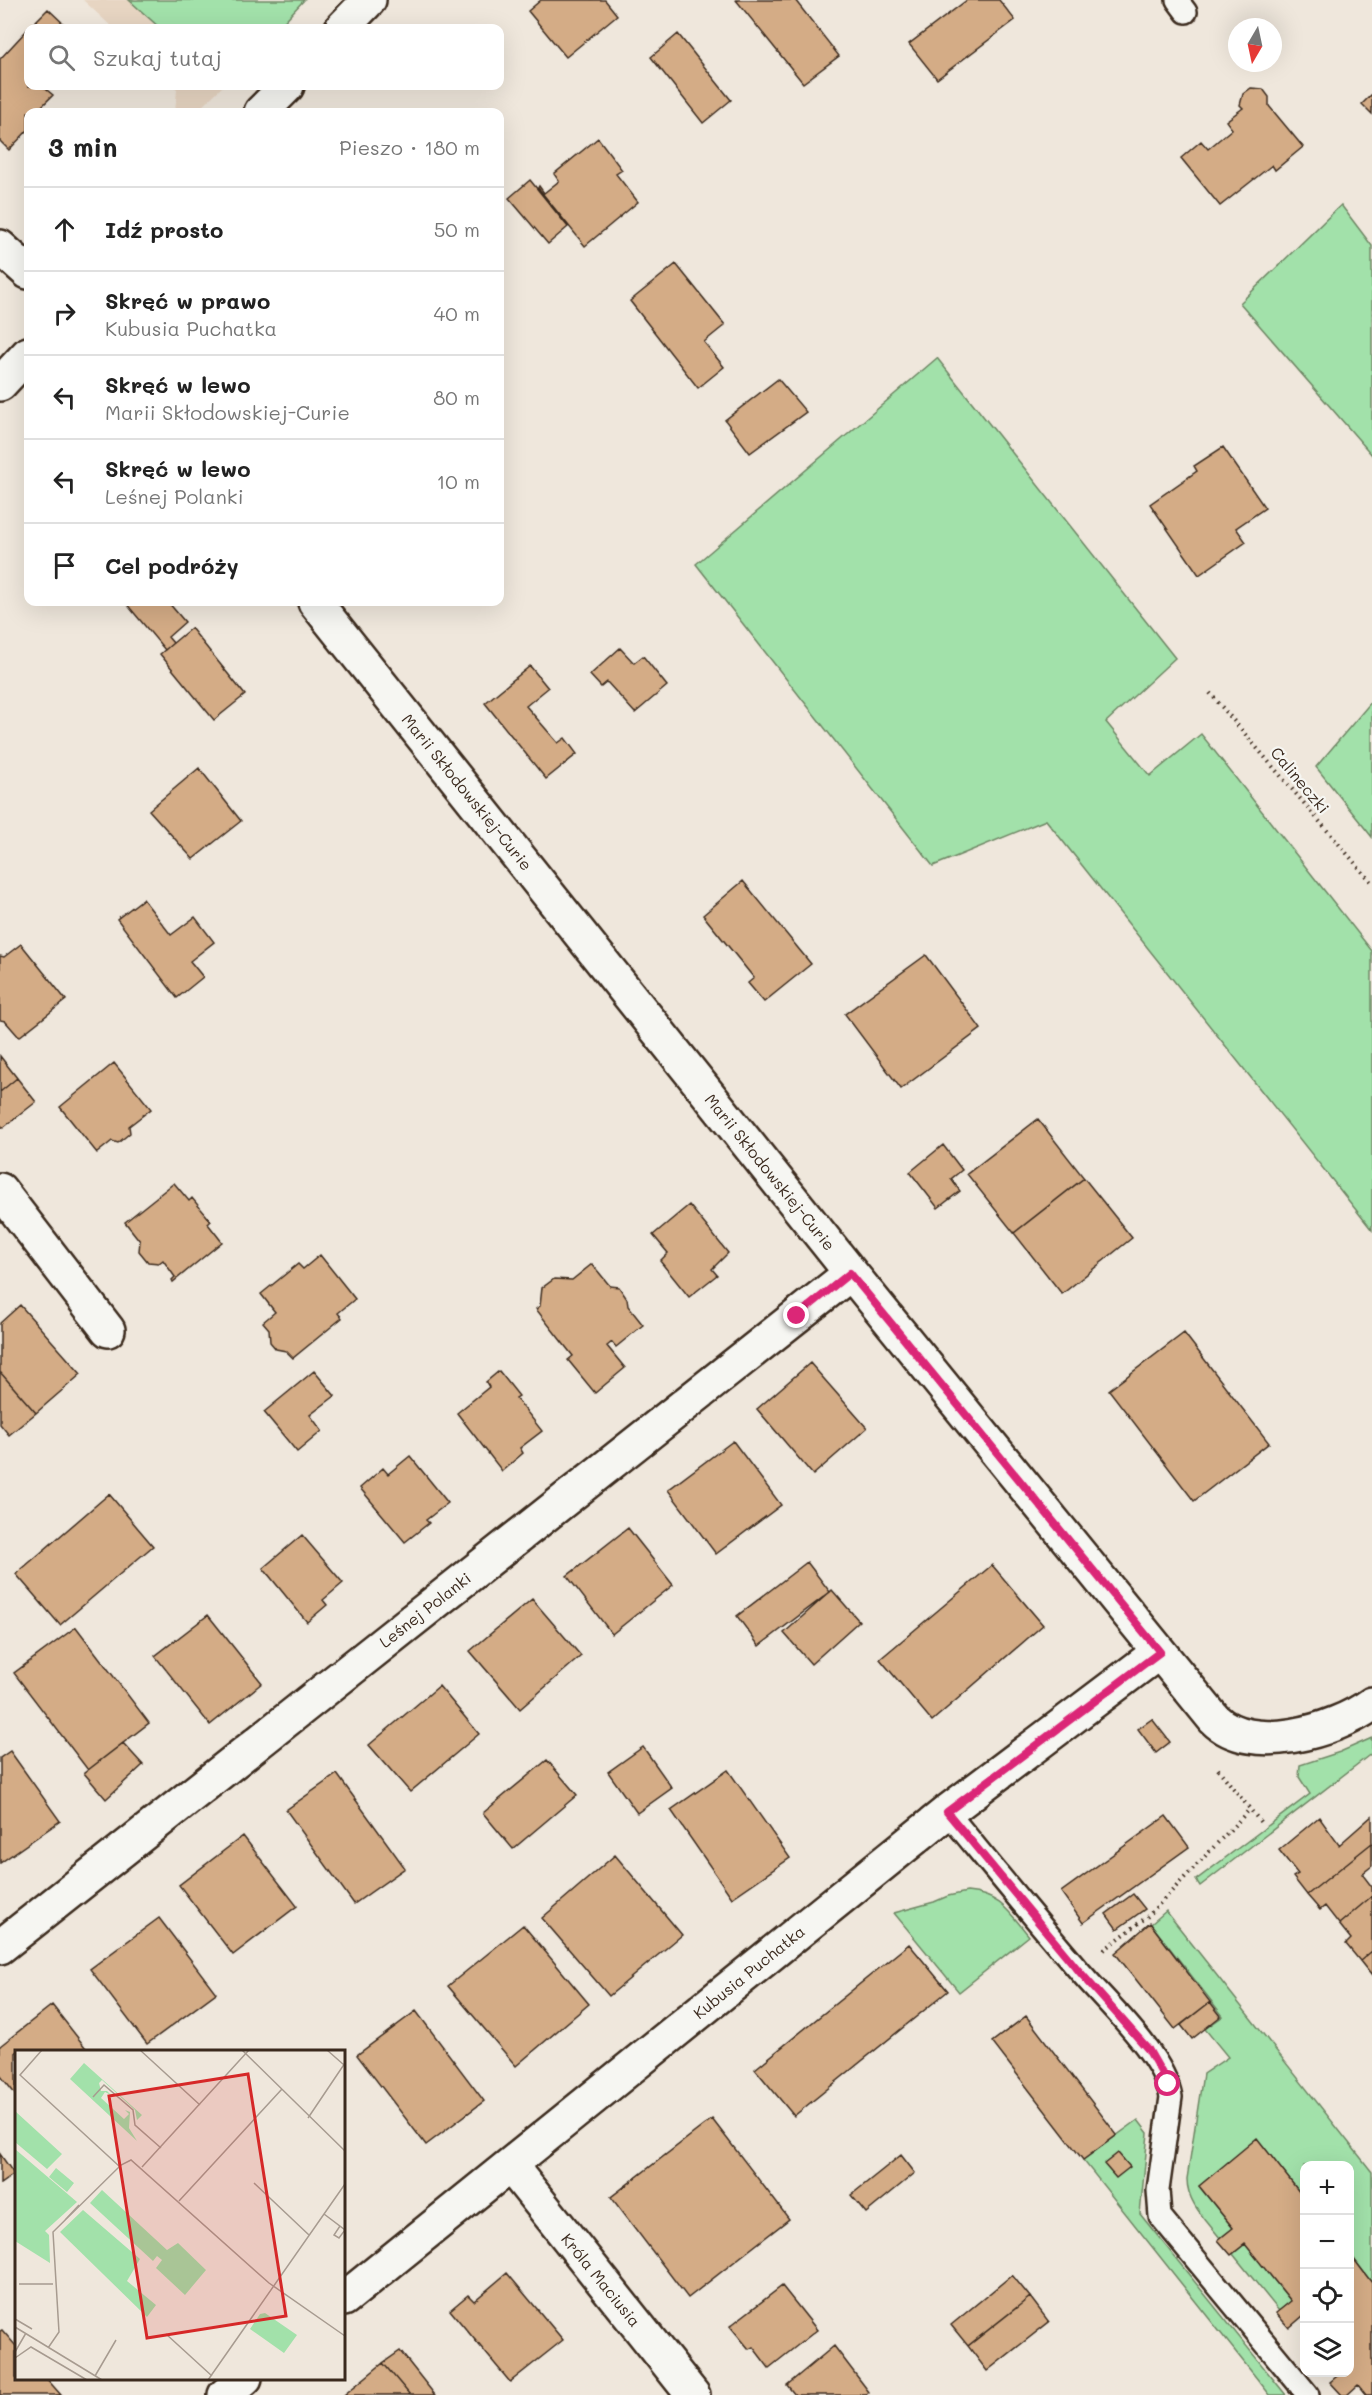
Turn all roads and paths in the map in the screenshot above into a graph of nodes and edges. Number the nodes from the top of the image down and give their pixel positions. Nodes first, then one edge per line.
1 (369, 0) edge
2 (346, 24) edge
3 (283, 90) edge
4 (265, 108) edge
5 (0, 247) edge
6 (24, 268) edge
7 (24, 358) edge
8 (0, 384) edge
9 (318, 606) edge
10 (1210, 693) dead end
11 (1372, 883) edge
12 (0, 1190) edge
13 (850, 1273) junction
14 (108, 1330) dead end
15 (1160, 1652) junction
16 (1372, 1704) edge
17 (1250, 1809) dead end
18 (947, 1812) junction
19 (0, 1947) edge
20 (1079, 1971) junction
21 (510, 2165) junction
22 (345, 2298) edge
23 (244, 2380) edge
24 (225, 2395) edge
25 (693, 2395) edge
26 (1308, 2395) edge

1 - 2 street
3 - 4 street
5 - 6 street
7 - 8 street
9 - 13 street, Marii Skłodowskiej-Curie
10 - 11 path, Calineczki
12 - 14 street
13 - 15 street, Marii Skłodowskiej-Curie
13 - 19 street, Leśnej Polanki
15 - 16 street, Marii Skłodowskiej-Curie
15 - 18 street, Kubusia Puchatka
17 - 20 path
18 - 20 lane
18 - 21 street, Kubusia Puchatka
20 - 26 lane
21 - 22 street, Kubusia Puchatka
21 - 25 street, Króla Maciusia
23 - 24 street

